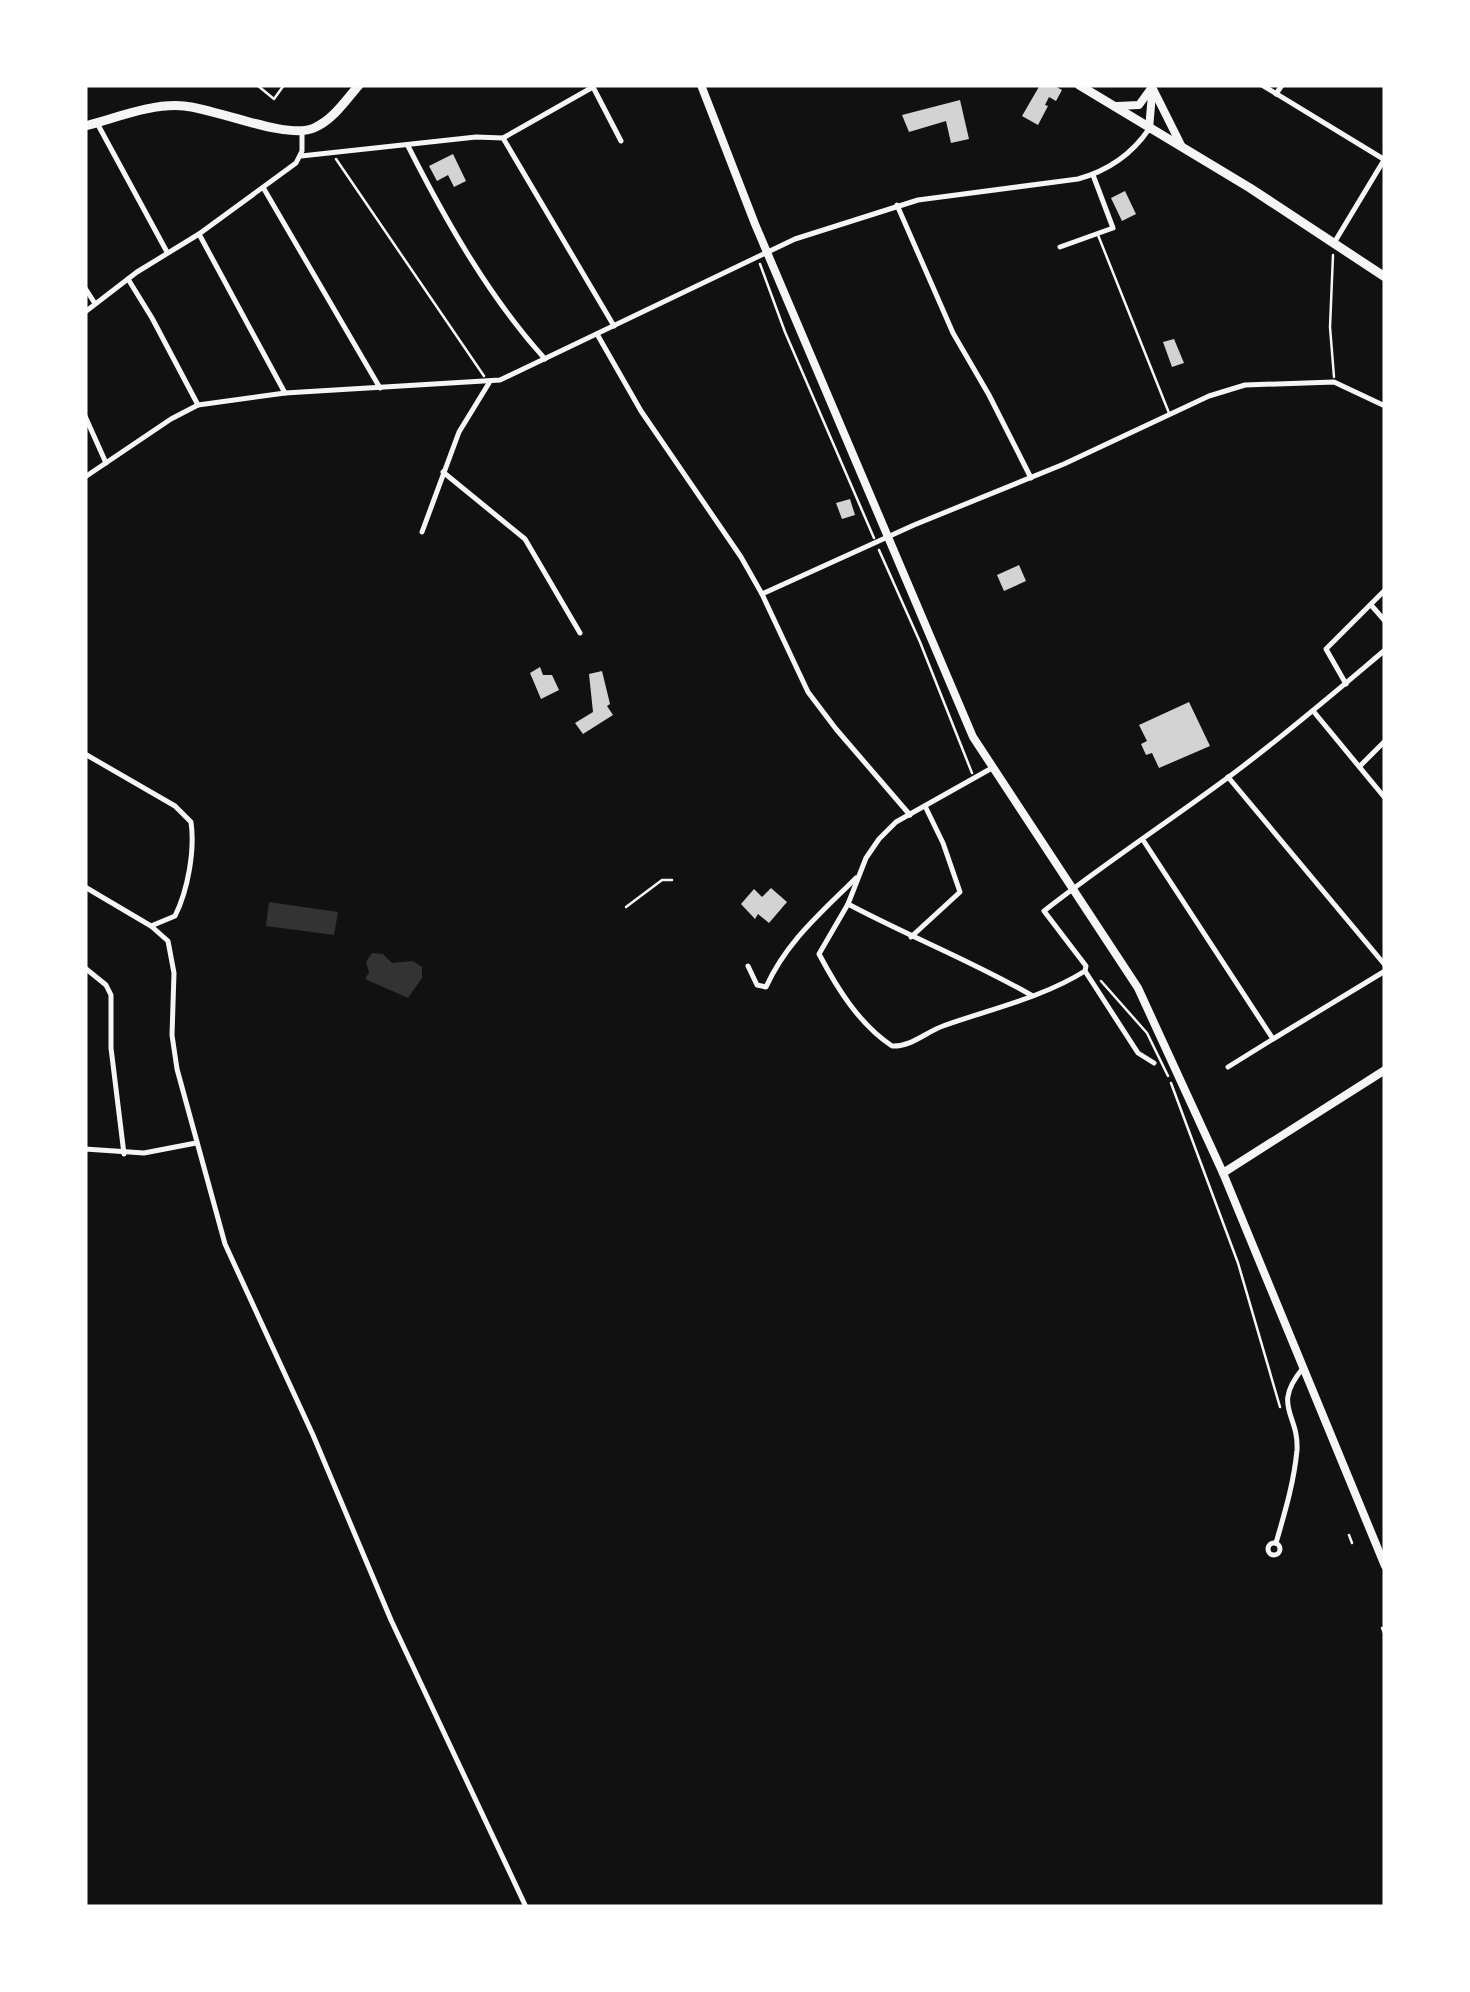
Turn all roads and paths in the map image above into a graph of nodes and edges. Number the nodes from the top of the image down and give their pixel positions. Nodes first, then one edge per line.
1 (257, 85) edge
2 (284, 85) edge
3 (359, 85) edge
4 (701, 85) edge
5 (1079, 85) edge
6 (1262, 85) edge
7 (1282, 85) edge
8 (1152, 86) edge
9 (1276, 94) junction
10 (1112, 106) junction
11 (98, 123) junction
12 (85, 126) edge
13 (1149, 129) junction
14 (302, 131) junction
15 (503, 138) junction
16 (621, 141) dead end
17 (408, 146) junction
18 (1182, 147) junction
19 (332, 154) junction
20 (301, 156) junction
21 (1385, 160) edge
22 (1093, 175) junction
23 (264, 189) junction
24 (897, 204) junction
25 (1098, 233) junction
26 (199, 234) junction
27 (1333, 244) junction
28 (1060, 246) dead end
29 (767, 251) junction
30 (168, 252) junction
31 (758, 258) junction
32 (1385, 277) edge
33 (128, 279) junction
34 (85, 288) edge
35 (94, 303) junction
36 (85, 312) edge
37 (614, 326) junction
38 (597, 334) junction
39 (545, 359) junction
40 (489, 382) junction
41 (1334, 382) junction
42 (380, 388) junction
43 (286, 392) junction
44 (198, 405) junction
45 (1385, 406) edge
46 (1170, 414) junction
47 (85, 416) edge
48 (106, 463) junction
49 (442, 472) junction
50 (85, 477) edge
51 (1032, 478) junction
52 (422, 532) dead end
53 (886, 538) junction
54 (876, 542) junction
55 (1385, 590) edge
56 (762, 594) junction
57 (1374, 602) junction
58 (1385, 621) edge
59 (580, 633) dead end
60 (1385, 650) edge
61 (1346, 684) junction
62 (1314, 712) junction
63 (1385, 741) edge
64 (85, 754) edge
65 (1360, 766) junction
66 (993, 768) junction
67 (973, 778) junction
68 (1228, 778) junction
69 (1385, 798) edge
70 (925, 806) junction
71 (910, 815) junction
72 (1143, 840) junction
73 (858, 876) junction
74 (672, 880) dead end
75 (1074, 886) junction
76 (85, 887) edge
77 (848, 904) junction
78 (626, 907) dead end
79 (151, 926) junction
80 (911, 937) junction
81 (748, 966) dead end
82 (85, 968) edge
83 (1385, 968) edge
84 (1085, 969) junction
85 (1031, 995) junction
86 (1273, 1039) junction
87 (1154, 1064) dead end
88 (1228, 1067) dead end
89 (1385, 1070) edge
90 (196, 1143) junction
91 (85, 1149) edge
92 (124, 1154) junction
93 (1223, 1173) junction
94 (1303, 1368) junction
95 (1290, 1421) junction
96 (1349, 1535) dead end
97 (1276, 1543) dead end
98 (1352, 1543) dead end
99 (1385, 1566) edge
100 (1382, 1628) dead end
101 (1385, 1635) edge
102 (526, 1907) edge

1 - 2 lane
3 - 14 main road
4 - 29 main road
5 - 10 main road
6 - 9 street
7 - 9 street
8 - 10 main road
8 - 13 main road
8 - 18 main road
9 - 21 street
10 - 13 main road
11 - 12 main road
11 - 14 main road
11 - 30 street
13 - 18 main road
13 - 22 street
14 - 20 street
15 - 16 street
15 - 17 street
15 - 37 street
17 - 19 street
17 - 39 street
18 - 27 main road
19 - 20 street
19 - 40 path
20 - 23 street
21 - 27 street
22 - 24 street
22 - 25 street
23 - 26 street
23 - 42 street
24 - 29 street
24 - 51 street
25 - 28 street
25 - 46 lane
26 - 30 street
26 - 43 street
27 - 32 main road
27 - 41 path
29 - 31 street
29 - 53 main road
30 - 33 street
31 - 37 street
31 - 54 path
33 - 35 street
33 - 44 street
34 - 35 street
35 - 36 street
37 - 38 street
38 - 39 street
38 - 56 street
39 - 40 street
40 - 42 street
40 - 49 street
41 - 45 street
41 - 46 street
42 - 43 street
43 - 44 street
44 - 48 street
46 - 51 street
47 - 48 street
48 - 50 street
49 - 52 street
49 - 59 street
51 - 53 street
53 - 54 street
53 - 66 main road
54 - 56 street
54 - 67 path
55 - 57 street
56 - 71 street
57 - 58 street
57 - 61 street
60 - 61 street
61 - 62 street
62 - 65 street
62 - 68 street
63 - 65 street
64 - 79 street
65 - 69 street
66 - 67 street
66 - 75 main road
67 - 70 street
68 - 72 street
68 - 83 street
70 - 71 street
70 - 80 street
71 - 73 street
72 - 75 street
72 - 86 street
73 - 77 street
73 - 81 street
74 - 78 path
75 - 84 street
75 - 93 main road
76 - 79 street
77 - 80 street
77 - 85 street
79 - 90 street
80 - 85 street
82 - 92 street
83 - 86 street
84 - 85 street
84 - 87 street
84 - 95 path
86 - 88 street
89 - 93 main road
90 - 92 street
90 - 102 street
91 - 92 street
93 - 94 main road
94 - 95 street
94 - 99 main road
95 - 97 street
96 - 98 lane
100 - 101 lane

